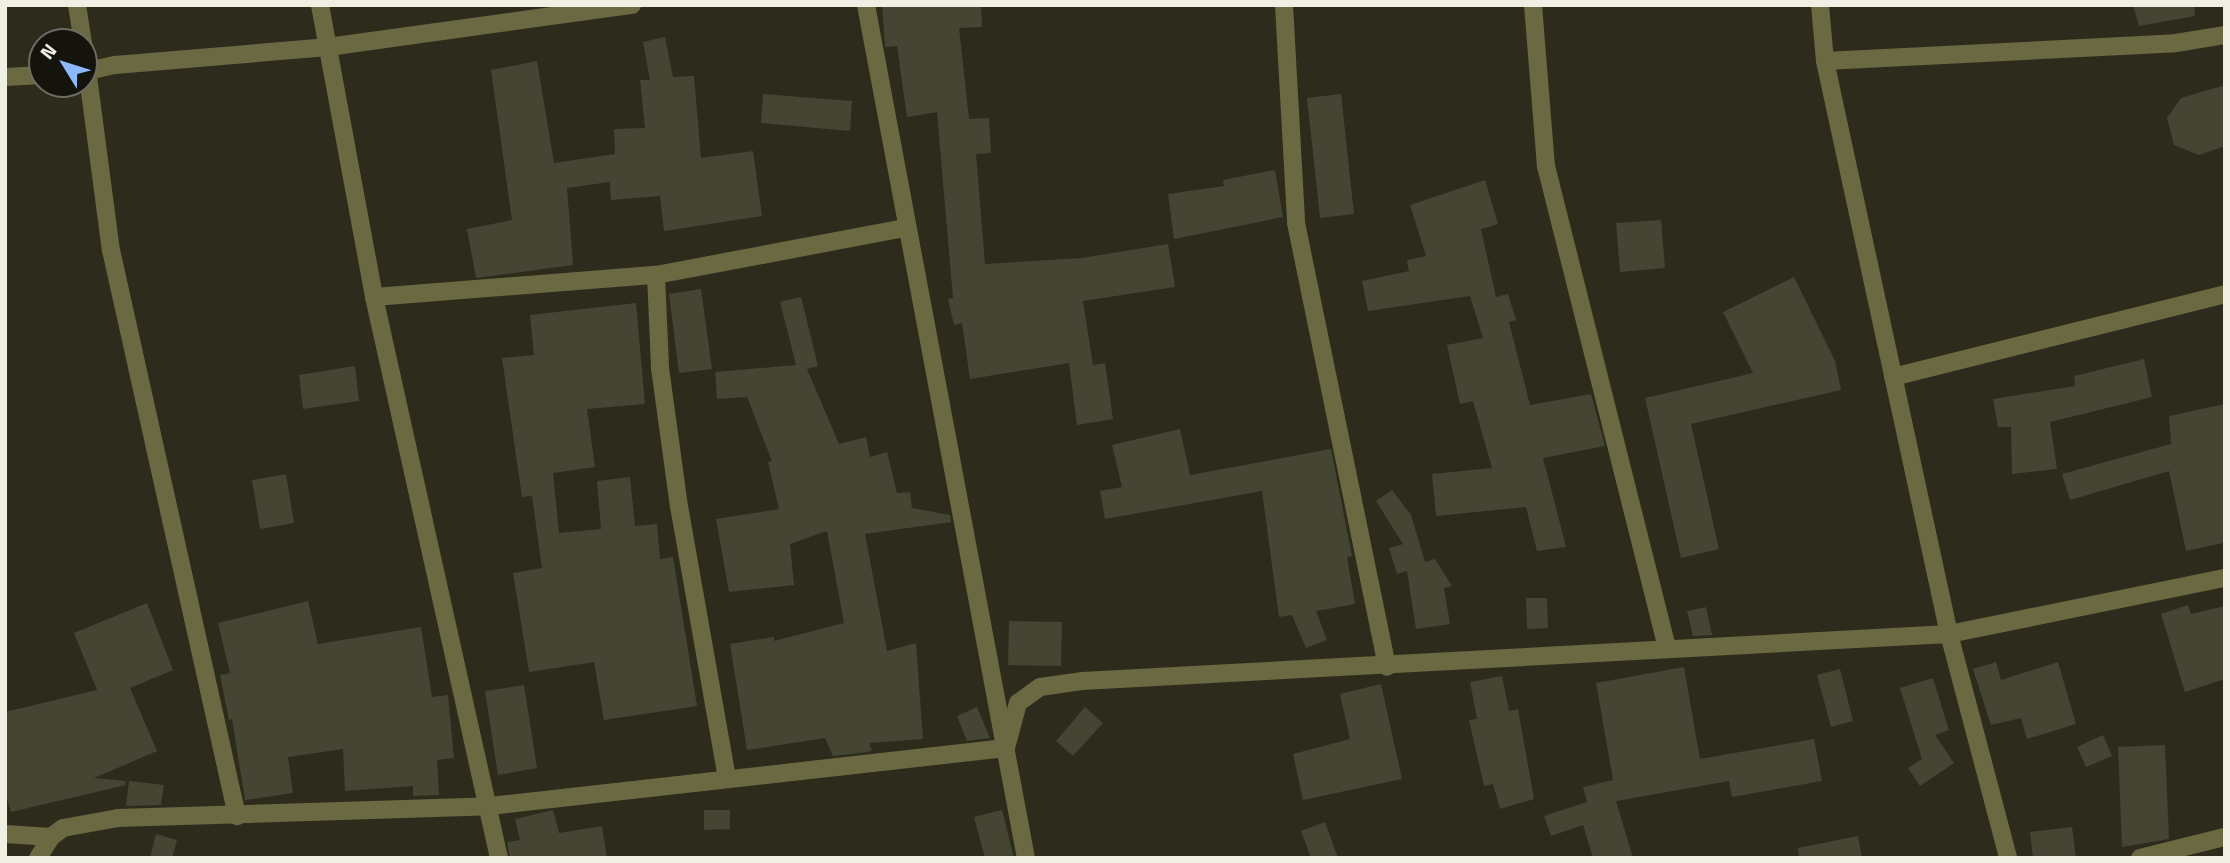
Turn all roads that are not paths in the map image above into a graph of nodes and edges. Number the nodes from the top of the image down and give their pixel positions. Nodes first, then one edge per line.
1 (77, 5) edge
2 (320, 5) edge
3 (632, 5) edge
4 (866, 5) edge
5 (1284, 5) edge
6 (1533, 5) edge
7 (1820, 5) edge
8 (81, 28) edge
9 (2225, 35) edge
10 (328, 47) junction
11 (1825, 61) junction
12 (98, 69) edge
13 (28, 76) edge
14 (5, 77) edge
15 (90, 98) edge
16 (905, 228) junction
17 (656, 275) junction
18 (2225, 294) edge
19 (374, 297) junction
20 (1892, 377) junction
21 (2225, 578) edge
22 (1949, 634) junction
23 (1667, 648) junction
24 (1387, 667) junction
25 (1006, 748) junction
26 (727, 778) junction
27 (490, 806) junction
28 (237, 816) junction
29 (5, 834) edge
30 (51, 837) junction
31 (2225, 837) edge
32 (37, 858) edge
33 (499, 858) edge
34 (1026, 858) edge
35 (2008, 858) edge
36 (2140, 858) edge

1 - 8 street
2 - 10 street
3 - 10 street
4 - 16 street
5 - 24 street
6 - 23 street
7 - 11 street
9 - 11 street
10 - 12 street
10 - 19 street
11 - 20 street
13 - 14 street
15 - 28 street
16 - 17 street
16 - 25 street
17 - 19 street
17 - 26 street
18 - 20 street
19 - 27 street
20 - 22 street
21 - 22 street
22 - 23 street
22 - 35 street
23 - 24 street
24 - 25 street
25 - 26 street
25 - 34 street
26 - 27 street
27 - 28 street
27 - 33 street
28 - 30 street
29 - 30 street
30 - 32 street
31 - 36 street

